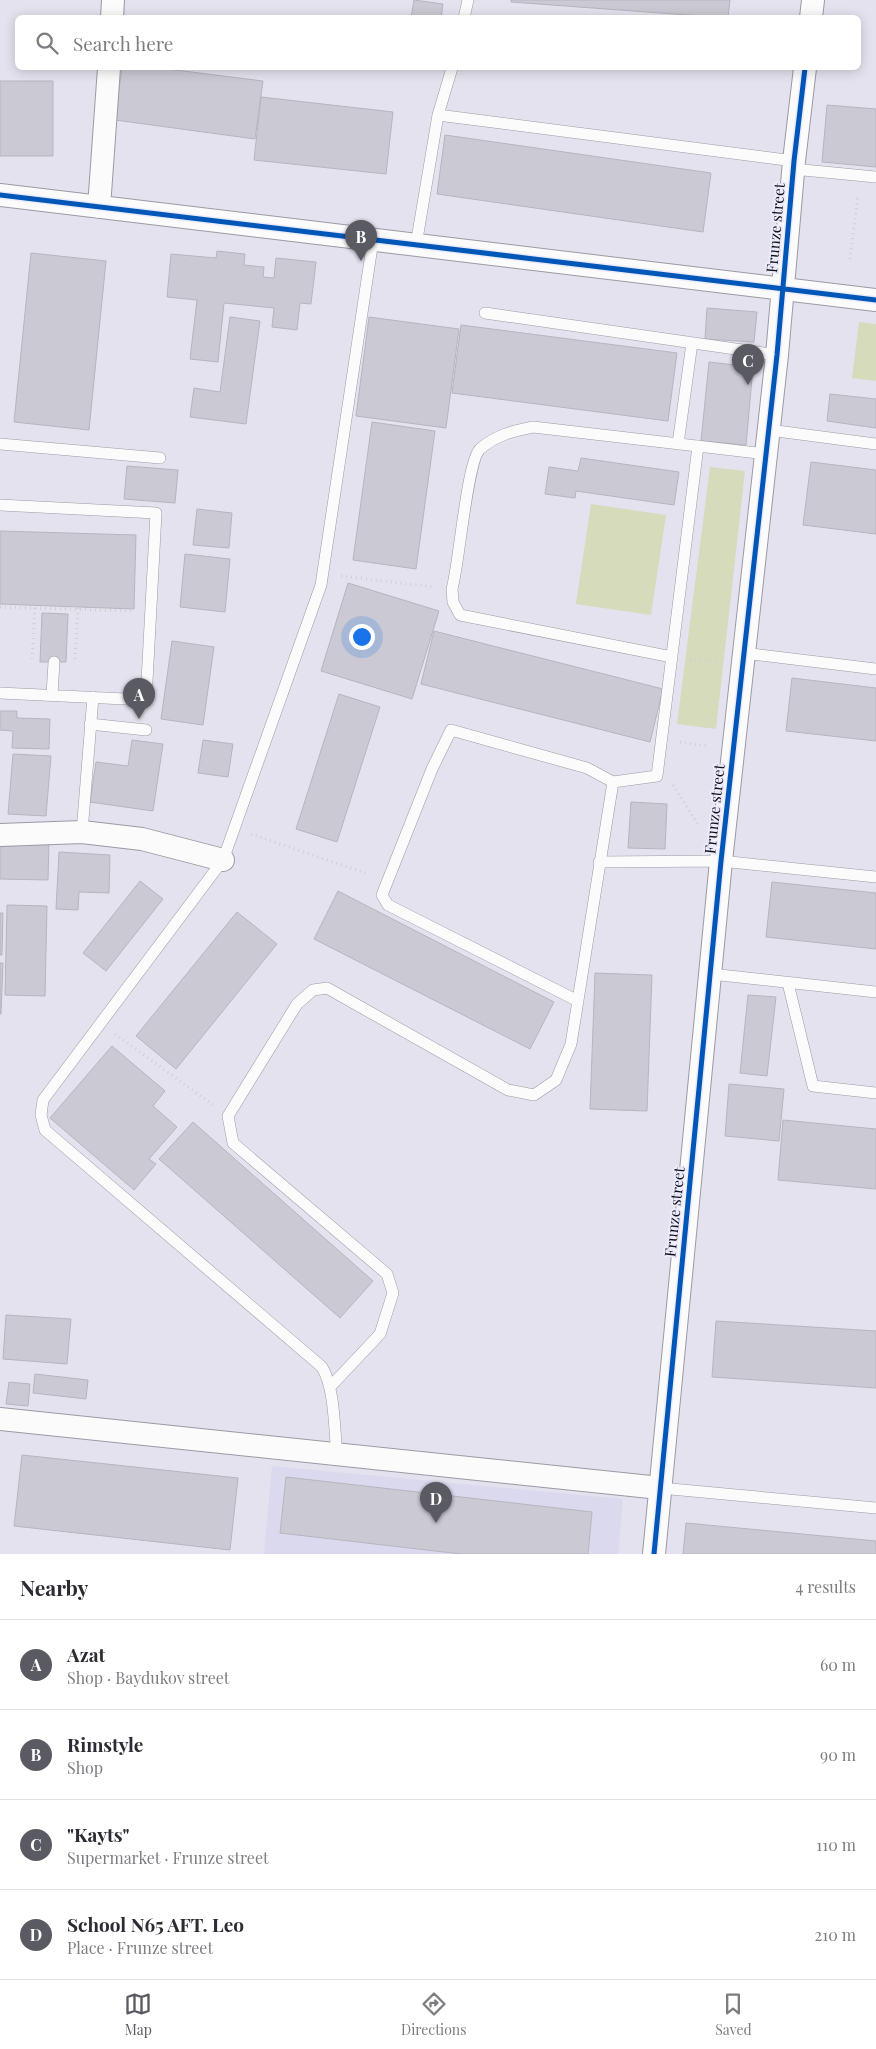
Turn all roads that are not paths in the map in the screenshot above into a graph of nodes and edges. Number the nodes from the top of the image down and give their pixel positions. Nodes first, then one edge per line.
1 (113, 0) edge
2 (468, 0) edge
3 (813, 0) edge
4 (112, 15) edge
5 (465, 15) edge
6 (811, 15) edge
7 (109, 70) edge
8 (451, 70) edge
9 (805, 70) edge
10 (438, 115) junction
11 (794, 165) junction
12 (876, 177) edge
13 (0, 195) edge
14 (99, 207) junction
15 (373, 240) junction
16 (416, 245) junction
17 (783, 289) junction
18 (876, 300) edge
19 (485, 313) dead end
20 (692, 343) junction
21 (777, 355) junction
22 (769, 430) junction
23 (0, 444) edge
24 (678, 444) junction
25 (876, 444) edge
26 (698, 446) junction
27 (766, 454) junction
28 (160, 458) dead end
29 (0, 505) edge
30 (672, 657) junction
31 (744, 659) junction
32 (54, 662) dead end
33 (876, 669) edge
34 (0, 692) edge
35 (52, 696) junction
36 (93, 697) junction
37 (90, 724) junction
38 (146, 730) dead end
39 (613, 782) junction
40 (82, 832) junction
41 (0, 835) edge
42 (223, 860) junction
43 (721, 861) junction
44 (599, 862) junction
45 (876, 877) edge
46 (711, 974) junction
47 (788, 983) junction
48 (876, 992) edge
49 (578, 1001) junction
50 (876, 1093) edge
51 (330, 1387) junction
52 (0, 1419) edge
53 (337, 1454) junction
54 (660, 1488) junction
55 (876, 1508) edge
56 (654, 1554) edge

1 - 4 street
2 - 5 lane
3 - 6 street
7 - 14 street
8 - 10 lane
9 - 11 street, Frunze street
10 - 11 lane
10 - 16 lane
11 - 12 lane
11 - 17 street, Frunze street
13 - 14 street
14 - 15 street
15 - 16 street
15 - 42 lane
16 - 17 street
17 - 18 street
17 - 21 street, Frunze street
19 - 20 lane
20 - 21 lane
20 - 24 lane
21 - 22 street, Frunze street
22 - 25 lane
22 - 27 street, Frunze street
23 - 28 lane
24 - 26 lane
24 - 30 lane
26 - 27 lane
26 - 30 lane
27 - 31 street, Frunze street
29 - 36 lane
30 - 39 lane
31 - 33 lane
31 - 43 street, Frunze street
32 - 35 lane
34 - 35 lane
35 - 36 lane
36 - 37 lane
37 - 38 lane
37 - 40 lane
39 - 44 lane
39 - 49 lane
40 - 41 street
40 - 42 street
42 - 51 lane
43 - 44 lane
43 - 45 lane
43 - 46 street, Frunze street
44 - 49 lane
46 - 47 lane
46 - 54 street, Frunze street
47 - 48 lane
47 - 50 lane
49 - 51 lane
51 - 53 lane
52 - 53 street
53 - 54 street
54 - 55 lane
54 - 56 street, Frunze street

